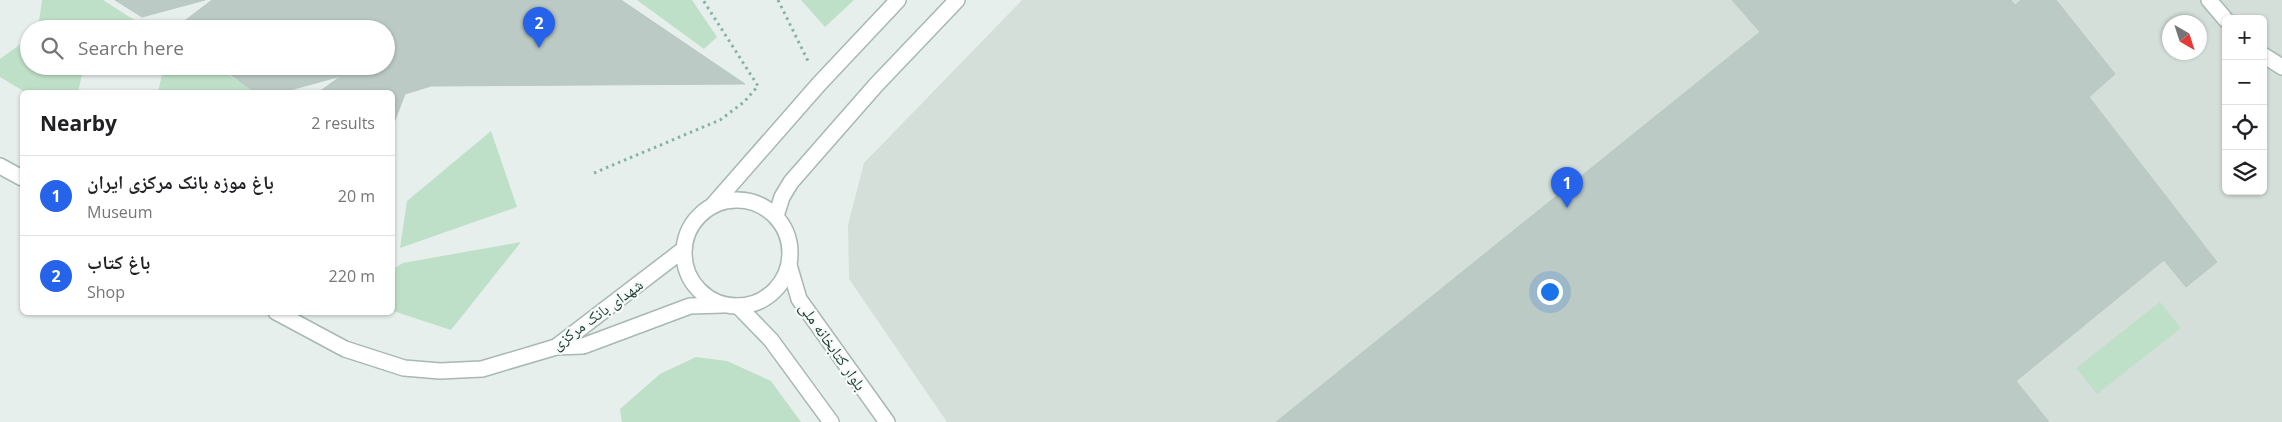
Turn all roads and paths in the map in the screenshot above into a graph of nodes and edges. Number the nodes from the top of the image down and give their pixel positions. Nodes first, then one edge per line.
1 (703, 0) edge
2 (778, 0) edge
3 (898, 0) edge
4 (957, 0) edge
5 (2209, 0) edge
6 (2222, 15) edge
7 (2267, 58) edge
8 (2282, 67) edge
9 (819, 84) junction
10 (0, 166) edge
11 (594, 173) dead end
12 (20, 177) edge
13 (711, 206) junction
14 (776, 216) junction
15 (684, 250) junction
16 (789, 265) junction
17 (733, 306) junction
18 (282, 315) edge
19 (556, 347) junction
20 (830, 422) edge
21 (887, 422) edge

1 - 11 path
2 - 9 path
3 - 9 lane
4 - 14 lane
5 - 6 lane
7 - 8 lane
9 - 13 lane
10 - 12 lane
13 - 14 lane
13 - 15 lane
14 - 16 lane
15 - 17 lane
15 - 19 lane, شهدای بانک مرکزی
16 - 17 lane
16 - 21 lane, بلوار کتابخانه ملی
17 - 19 lane
17 - 20 lane
18 - 19 lane, شهدای بانک مرکزی

